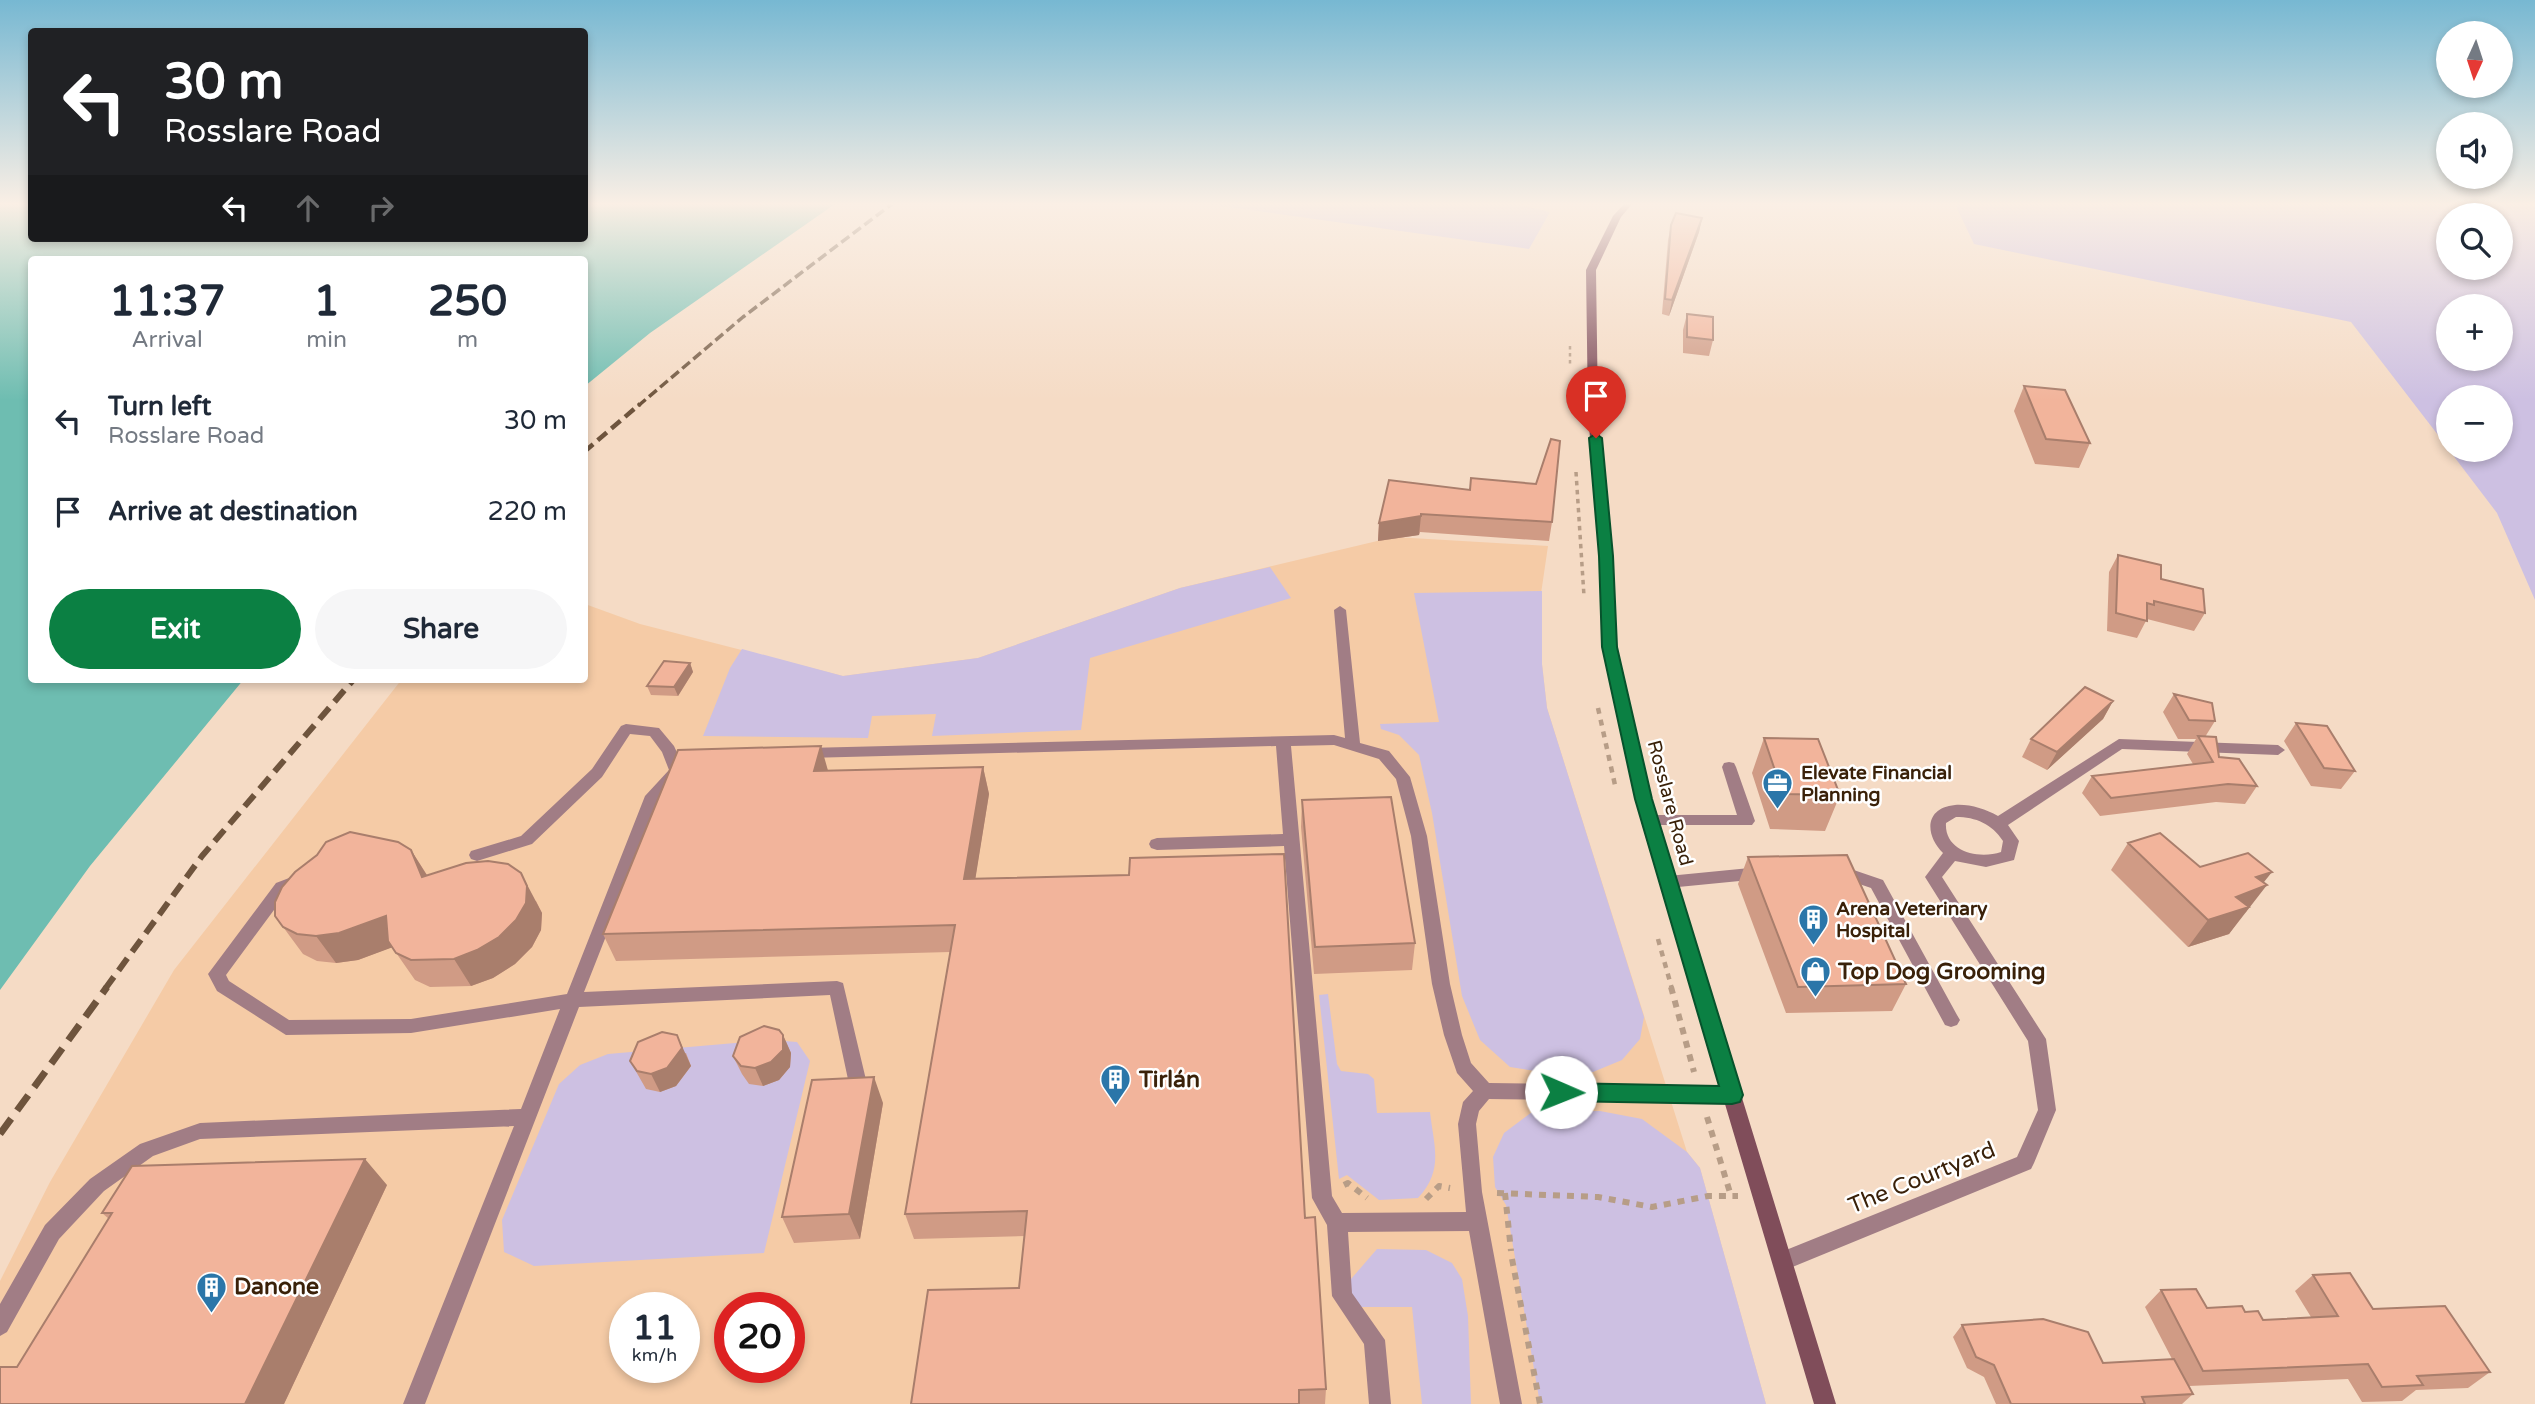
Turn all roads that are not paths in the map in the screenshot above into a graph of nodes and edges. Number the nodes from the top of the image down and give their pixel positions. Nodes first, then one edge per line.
1 (1591, 270) edge
2 (1340, 610) dead end
3 (1283, 741) junction
4 (1353, 744) junction
5 (2278, 750) dead end
6 (795, 753) edge
7 (698, 761) edge
8 (1729, 766) dead end
9 (677, 771) junction
10 (1649, 821) junction
11 (1998, 824) junction
12 (1290, 841) junction
13 (1157, 844) dead end
14 (1953, 852) junction
15 (477, 855) dead end
16 (1826, 866) edge
17 (316, 872) edge
18 (1773, 872) edge
19 (1668, 882) junction
20 (573, 1000) junction
21 (1951, 1020) dead end
22 (858, 1084) edge
23 (1485, 1091) junction
24 (1732, 1095) junction
25 (525, 1117) junction
26 (1479, 1222) junction
27 (1337, 1223) junction
28 (1783, 1261) junction
29 (0, 1325) edge
30 (414, 1404) edge
31 (1380, 1404) edge
32 (1511, 1404) edge
33 (1825, 1404) edge

1 - 10 main road, Rosslare Road
2 - 4 street
3 - 4 street
3 - 6 street
3 - 12 street
4 - 23 street
5 - 11 street
7 - 9 street
8 - 10 street
9 - 15 street
9 - 20 street
10 - 19 main road, Rosslare Road
11 - 14 street
11 - 14 street
12 - 13 street
12 - 27 street
14 - 28 street, The Courtyard
16 - 21 street
17 - 20 street
18 - 19 street
19 - 24 main road, Rosslare Road
20 - 22 street
20 - 25 street
23 - 24 street
23 - 26 street
24 - 28 main road, Rosslare Road
25 - 29 street
25 - 30 street
26 - 27 street
26 - 32 street
27 - 31 street
28 - 33 main road, Rosslare Road

